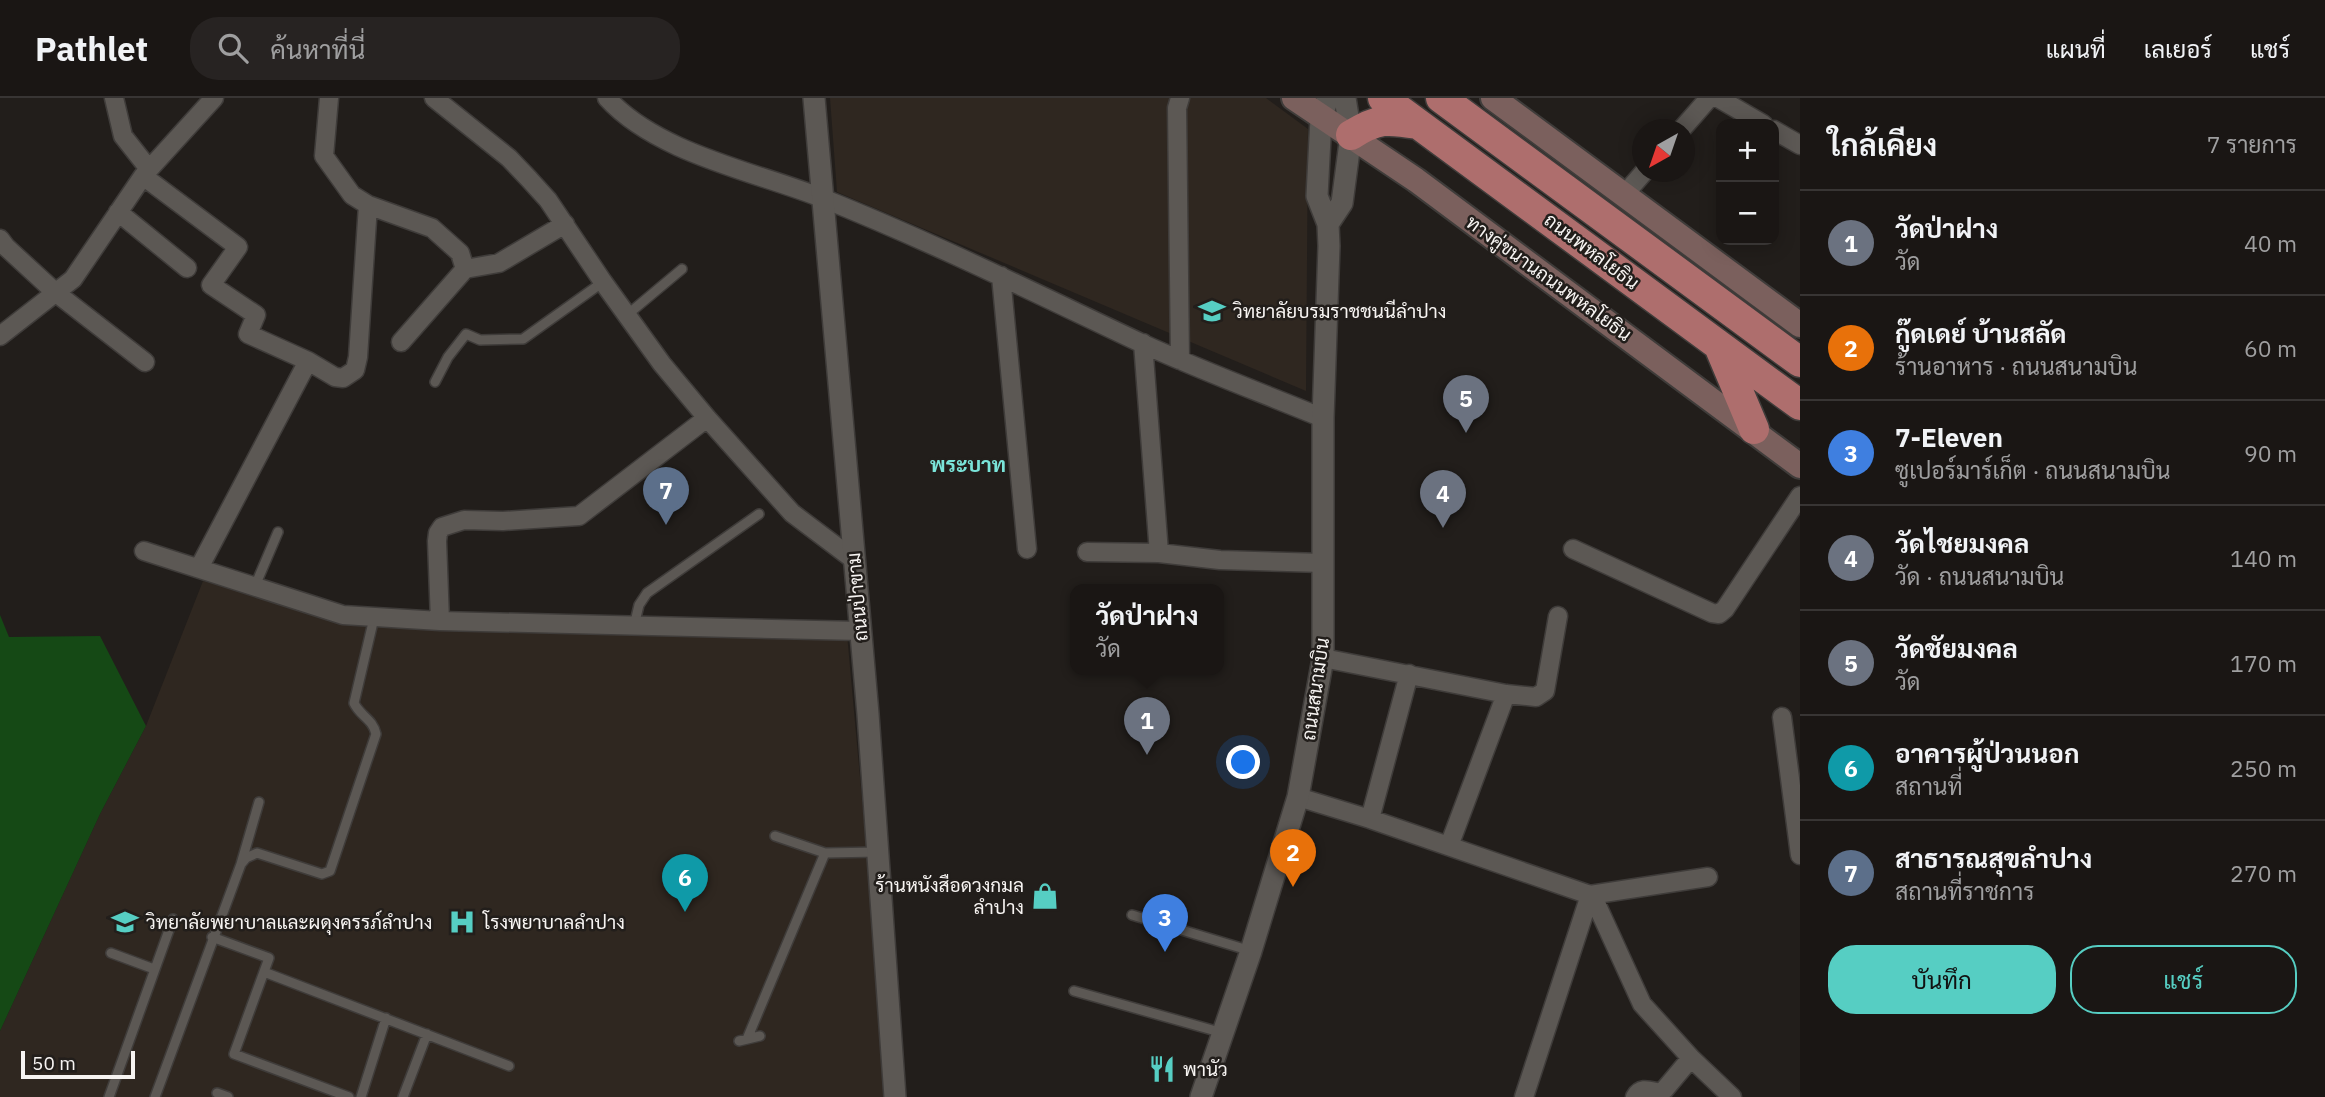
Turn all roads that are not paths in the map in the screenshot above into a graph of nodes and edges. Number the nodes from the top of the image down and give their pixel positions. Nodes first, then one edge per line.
1 (114, 98) edge
2 (214, 98) edge
3 (329, 98) edge
4 (434, 98) edge
5 (607, 98) edge
6 (814, 98) edge
7 (1181, 98) edge
8 (1294, 98) edge
9 (1345, 98) edge
10 (1383, 98) edge
11 (1441, 98) edge
12 (1493, 98) edge
13 (1709, 98) edge
14 (1718, 98) edge
15 (1324, 108) edge
16 (1691, 119) edge
17 (1754, 119) edge
18 (1418, 124) junction
19 (1779, 133) edge
20 (1351, 135) junction
21 (1800, 145) edge
22 (146, 173) junction
23 (1635, 182) edge
24 (1624, 195) junction
25 (821, 198) junction
26 (368, 205) junction
27 (118, 212) junction
28 (565, 224) junction
29 (1328, 224) junction
30 (0, 239) edge
31 (187, 268) dead end
32 (465, 269) junction
33 (682, 269) dead end
34 (1001, 276) junction
35 (603, 282) junction
36 (55, 292) junction
37 (627, 316) junction
38 (1800, 325) edge
39 (0, 335) edge
40 (401, 342) dead end
41 (1143, 343) junction
42 (1719, 345) junction
43 (1180, 360) junction
44 (308, 361) junction
45 (145, 362) dead end
46 (1800, 362) edge
47 (435, 382) dead end
48 (1800, 405) edge
49 (707, 418) junction
50 (1323, 418) junction
51 (1754, 429) junction
52 (1800, 466) edge
53 (1800, 496) edge
54 (759, 514) dead end
55 (278, 532) dead end
56 (1027, 549) dead end
57 (1573, 549) dead end
58 (144, 551) dead end
59 (1087, 552) dead end
60 (1159, 553) junction
61 (853, 559) junction
62 (1323, 563) junction
63 (199, 568) junction
64 (254, 586) junction
65 (1558, 616) dead end
66 (374, 618) junction
67 (440, 621) junction
68 (634, 626) junction
69 (860, 631) junction
70 (1323, 658) junction
71 (1409, 674) junction
72 (1506, 694) junction
73 (1782, 717) dead end
74 (1298, 797) junction
75 (259, 802) dead end
76 (1370, 819) junction
77 (775, 836) dead end
78 (1449, 846) junction
79 (877, 852) junction
80 (825, 853) junction
81 (1800, 855) edge
82 (240, 864) junction
83 (1708, 877) dead end
84 (1590, 895) junction
85 (1132, 915) dead end
86 (173, 919) dead end
87 (212, 937) junction
88 (1251, 951) junction
89 (111, 953) dead end
90 (154, 969) junction
91 (264, 972) junction
92 (1074, 991) dead end
93 (386, 1018) junction
94 (1223, 1033) junction
95 (427, 1034) junction
96 (760, 1036) dead end
97 (1691, 1058) junction
98 (509, 1066) dead end
99 (217, 1093) dead end
100 (109, 1097) edge
101 (155, 1097) edge
102 (229, 1097) edge
103 (349, 1097) edge
104 (361, 1097) edge
105 (403, 1097) edge
106 (895, 1097) edge
107 (1201, 1097) edge
108 (1524, 1097) edge
109 (1635, 1097) edge
110 (1732, 1097) edge

1 - 22 street
2 - 22 street
3 - 26 street
4 - 28 street
5 - 25 street
6 - 25 street, ถนนป่าขาม
7 - 43 street
8 - 15 main road, ทางคู่ขนานถนนพหลโยธิน
9 - 20 street, ถนนสนามบิน
10 - 18 highway, ถนนพหลโยธิน
11 - 46 highway, ถนนพหลโยธิน
12 - 24 main road
13 - 16 street
14 - 17 street
15 - 20 main road, ทางคู่ขนานถนนพหลโยธิน
15 - 29 street, ถนนสนามบิน
18 - 20 highway
18 - 42 highway, ถนนพหลโยธิน
19 - 21 street
20 - 29 street, ถนนสนามบิน
20 - 51 main road, ทางคู่ขนานถนนพหลโยธิน
22 - 27 street
22 - 44 street
23 - 24 street
24 - 38 main road
25 - 34 street
25 - 61 street, ถนนป่าขาม
26 - 32 street
26 - 44 street
27 - 31 street
27 - 36 street
28 - 32 street
28 - 35 street
29 - 50 street, ถนนสนามบิน
30 - 36 street
32 - 40 street
33 - 37 lane
34 - 41 street
34 - 56 street
35 - 37 street
35 - 47 lane
36 - 39 street
36 - 45 street
37 - 49 street
41 - 43 street
41 - 60 street
42 - 48 highway, ถนนพหลโยธิน
42 - 51 highway
43 - 50 street
44 - 63 street
49 - 61 street
49 - 67 street
50 - 62 street, ถนนสนามบิน
51 - 52 main road, ทางคู่ขนานถนนพหลโยธิน
53 - 57 street
54 - 68 lane
55 - 64 lane
58 - 63 street
59 - 60 street
60 - 62 street
61 - 69 street, ถนนป่าขาม
62 - 70 street, ถนนสนามบิน
63 - 64 street
64 - 66 street
65 - 72 street
66 - 67 street
66 - 82 lane
67 - 68 street
68 - 69 street
69 - 79 street, ถนนป่าขาม
70 - 71 street
70 - 74 street, ถนนสนามบิน
71 - 72 street
71 - 76 street
72 - 78 street
73 - 81 street
74 - 76 street
74 - 88 street, ถนนสนามบิน
75 - 82 lane
76 - 78 street
77 - 80 lane
78 - 84 street
79 - 80 lane
79 - 106 street, ถนนป่าขาม
80 - 96 lane
82 - 87 lane
83 - 84 street
84 - 97 street
84 - 108 street
85 - 88 lane
86 - 90 lane
87 - 91 lane
87 - 101 lane
88 - 94 street, ถนนสนามบิน
89 - 90 lane
90 - 100 lane
91 - 93 lane
91 - 103 lane
92 - 94 lane
93 - 95 lane
93 - 104 lane
94 - 107 street, ถนนสนามบิน
95 - 98 lane
95 - 105 lane
97 - 109 street
97 - 110 street
99 - 102 lane

